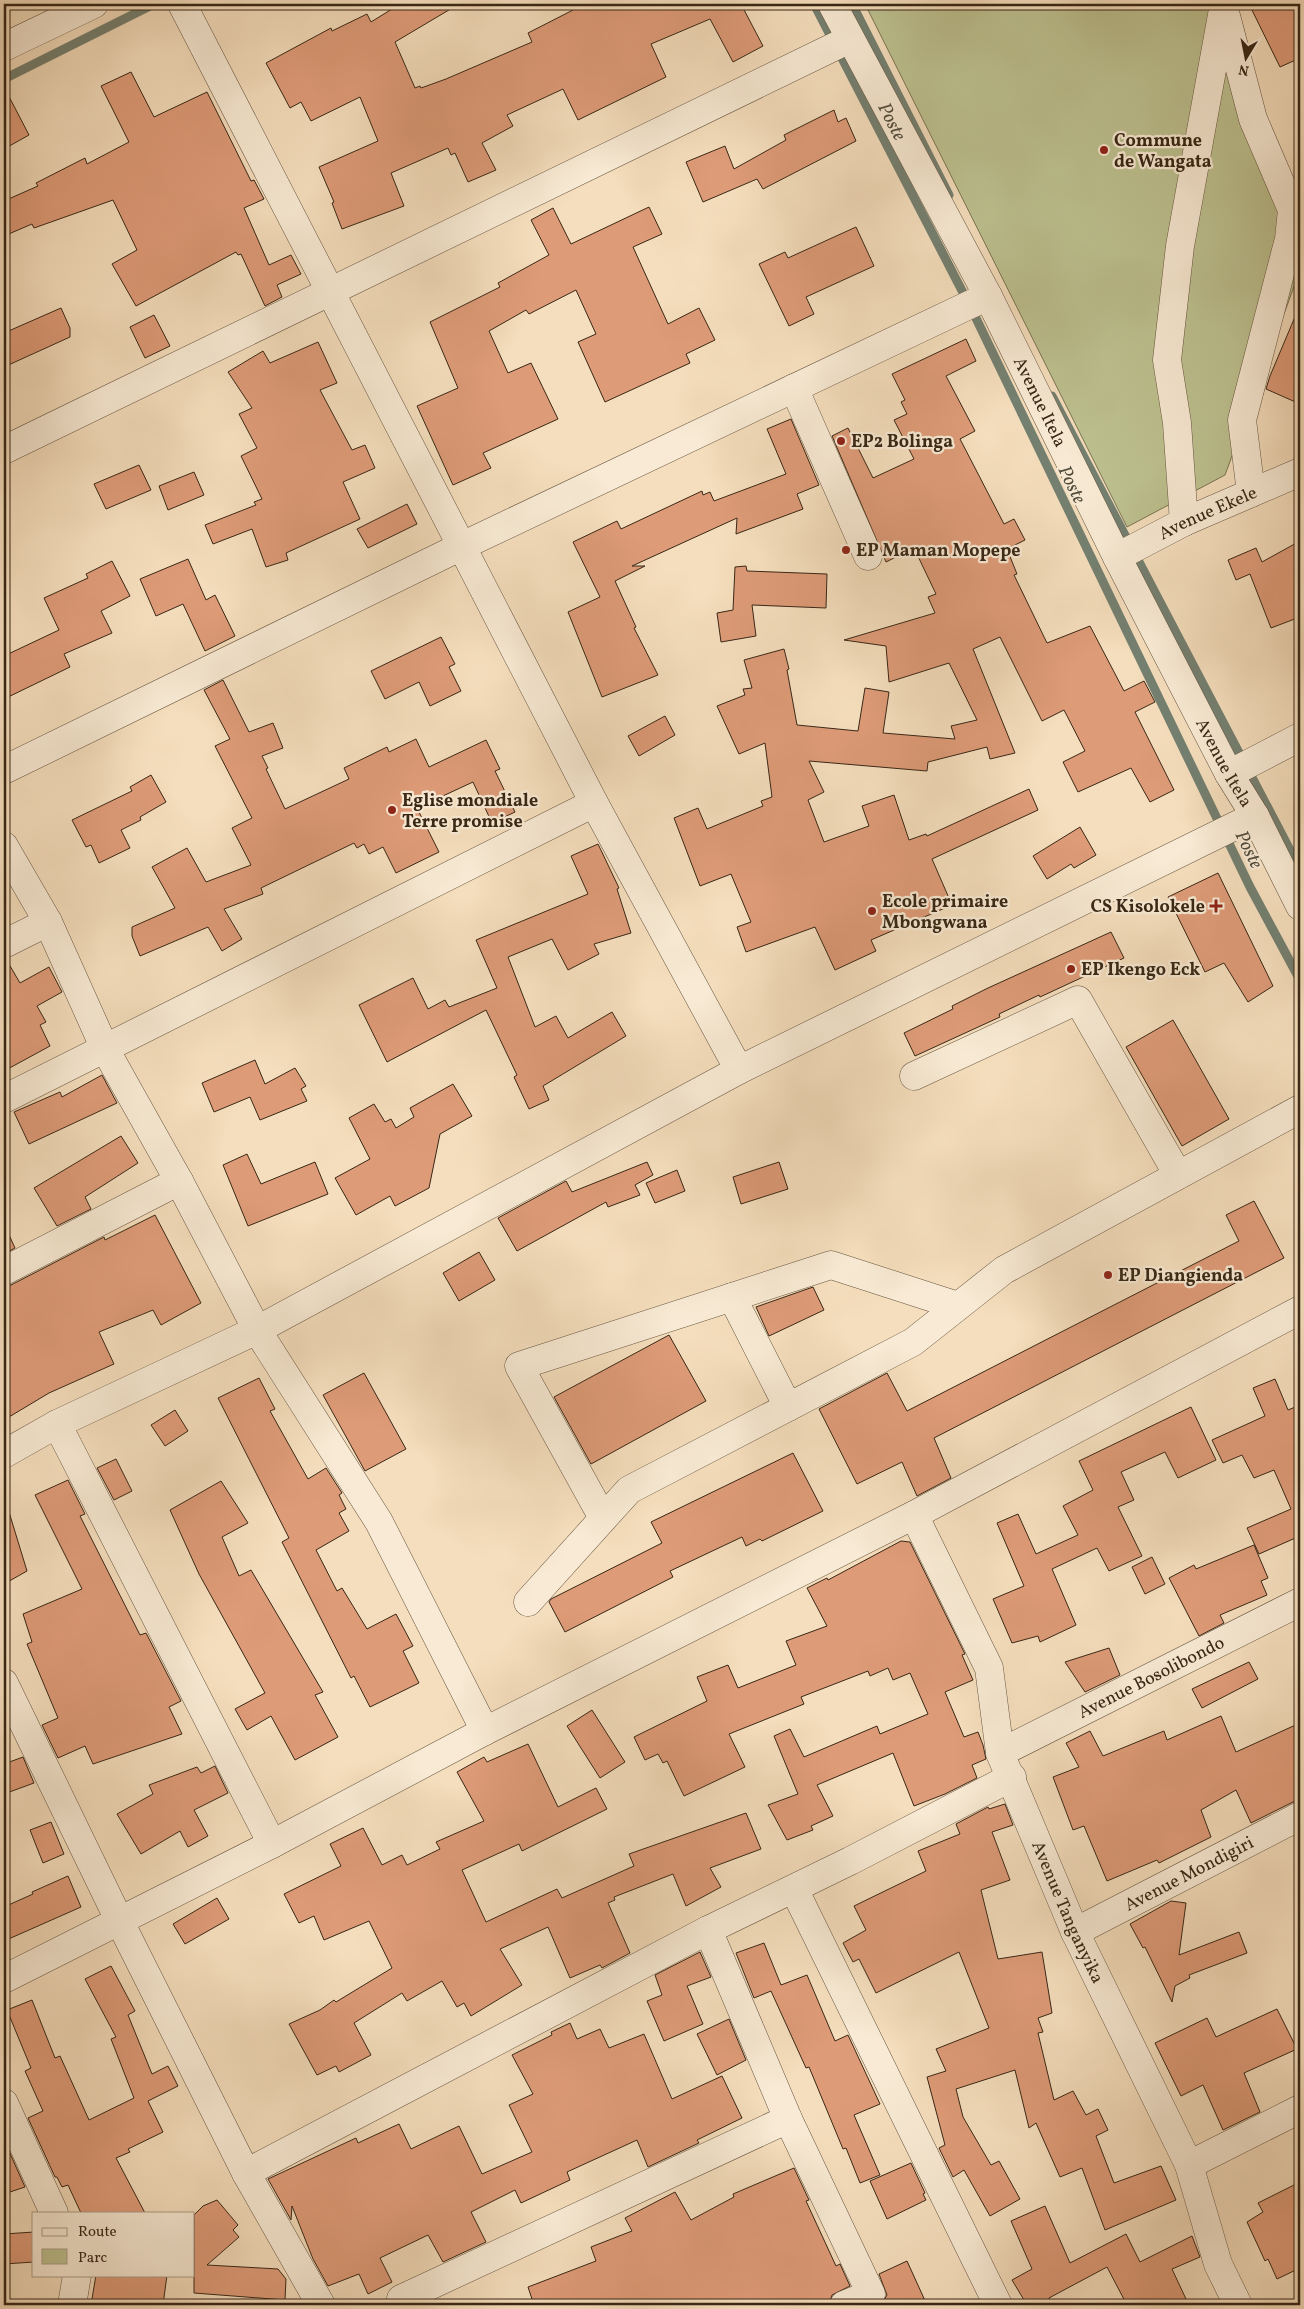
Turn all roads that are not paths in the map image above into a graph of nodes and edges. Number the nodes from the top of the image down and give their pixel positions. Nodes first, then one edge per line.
1 (94, 4) edge
2 (182, 4) edge
3 (832, 4) edge
4 (1224, 5) edge
5 (850, 39) junction
6 (4, 47) edge
7 (1296, 210) edge
8 (331, 292) junction
9 (988, 296) junction
10 (794, 388) junction
11 (4, 450) edge
12 (1300, 472) edge
13 (1251, 493) junction
14 (1184, 522) junction
15 (462, 546) junction
16 (868, 556) dead end
17 (1117, 557) junction
18 (1300, 737) edge
19 (4, 770) edge
20 (1229, 774) junction
21 (594, 803) junction
22 (1255, 816) junction
23 (4, 846) edge
24 (1300, 906) edge
25 (48, 922) junction
26 (4, 944) edge
27 (105, 1049) junction
28 (739, 1070) junction
29 (914, 1076) dead end
30 (4, 1098) edge
31 (1300, 1109) edge
32 (1178, 1175) junction
33 (178, 1181) junction
34 (4, 1271) edge
35 (732, 1297) junction
36 (958, 1306) junction
37 (1300, 1310) edge
38 (258, 1330) junction
39 (788, 1407) junction
40 (57, 1424) junction
41 (4, 1454) edge
42 (914, 1515) junction
43 (603, 1518) junction
44 (528, 1602) dead end
45 (1300, 1602) edge
46 (4, 1683) edge
47 (485, 1731) junction
48 (15, 1732) edge
49 (1006, 1765) junction
50 (1300, 1816) edge
51 (272, 1844) junction
52 (794, 1889) junction
53 (120, 1922) junction
54 (708, 1930) junction
55 (1076, 1932) junction
56 (4, 1979) edge
57 (4, 2103) edge
58 (1300, 2109) edge
59 (788, 2119) junction
60 (1189, 2166) junction
61 (246, 2173) junction
62 (54, 2212) edge
63 (77, 2276) edge
64 (397, 2303) edge
65 (72, 2305) edge
66 (321, 2305) edge
67 (844, 2305) edge
68 (998, 2305) edge
69 (1238, 2305) edge

1 - 6 street
2 - 8 street
3 - 5 street, Avenue Itela
4 - 7 street
4 - 14 street
5 - 8 street
5 - 9 street, Avenue Itela
7 - 13 street
8 - 11 street
8 - 15 street
9 - 10 street
9 - 17 street, Avenue Itela
10 - 15 street
10 - 16 street
12 - 13 street, Avenue Ekele
13 - 14 street, Avenue Ekele
14 - 17 street, Avenue Ekele
15 - 19 street
15 - 21 street
17 - 20 street, Avenue Itela
18 - 20 street
20 - 22 street, Avenue Itela
21 - 27 street
21 - 28 street
22 - 24 street, Avenue Itela
22 - 28 street
23 - 25 street
25 - 26 street
25 - 27 street
27 - 30 street
27 - 33 street
28 - 38 street
29 - 32 street
31 - 32 street
32 - 36 street
33 - 34 street
33 - 38 street
35 - 36 street
35 - 39 street
35 - 43 street
36 - 39 street
37 - 42 street
38 - 40 street
38 - 47 street
39 - 43 street
40 - 41 street
40 - 51 street
42 - 47 street
42 - 49 street, Avenue Tanganyika
43 - 44 street
45 - 49 street, Avenue Bosolibondo
46 - 48 street
47 - 51 street
48 - 53 street
49 - 52 street, Avenue Bosolibondo
49 - 55 street, Avenue Tanganyika
50 - 55 street, Avenue Mondigiri
51 - 53 street
52 - 54 street, Avenue Bosolibondo
52 - 68 street
53 - 56 street
53 - 61 street
54 - 59 street
54 - 61 street, Avenue Bosolibondo
55 - 60 street, Avenue Tanganyika
57 - 62 street
58 - 60 street
59 - 64 street
59 - 67 street
60 - 69 street, Avenue Tanganyika
61 - 66 street
63 - 65 street

